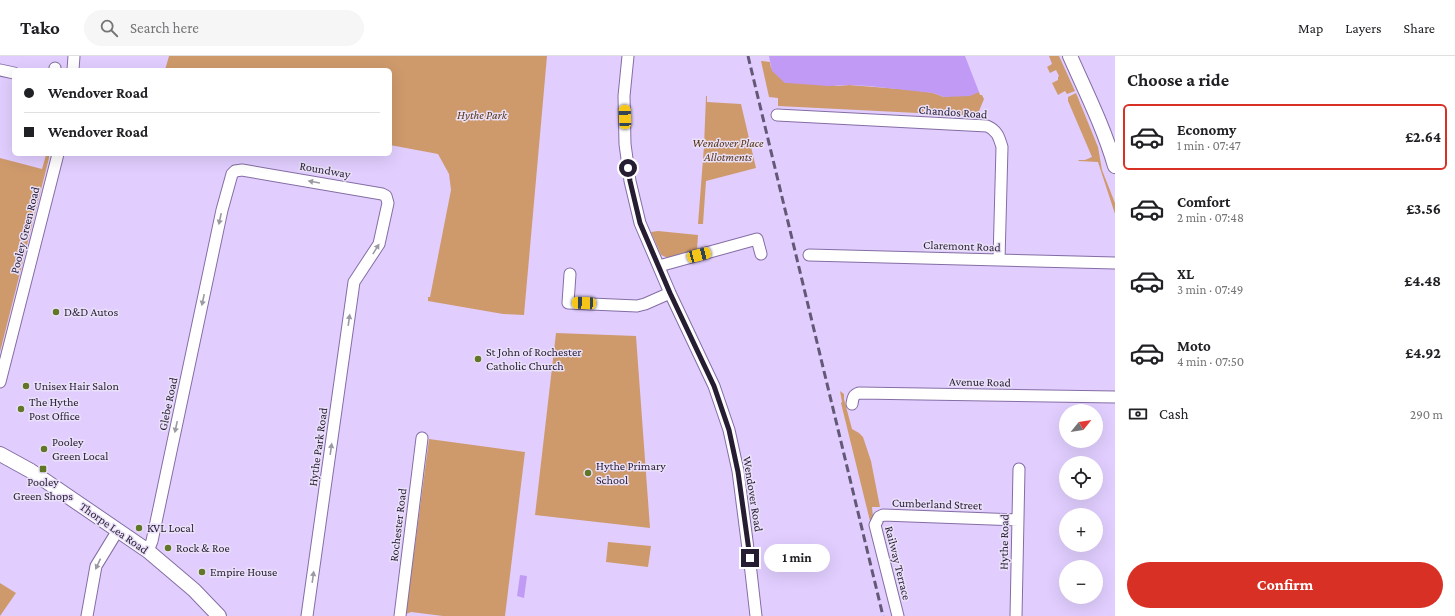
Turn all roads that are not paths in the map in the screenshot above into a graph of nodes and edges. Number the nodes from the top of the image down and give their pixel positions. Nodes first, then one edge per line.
1 (74, 56) edge
2 (628, 56) edge
3 (1070, 56) edge
4 (73, 68) edge
5 (0, 70) edge
6 (12, 73) edge
7 (777, 115) dead end
8 (57, 156) edge
9 (1115, 166) edge
10 (761, 254) dead end
11 (809, 255) dead end
12 (999, 260) junction
13 (211, 261) joint
14 (1115, 263) edge
15 (659, 266) junction
16 (570, 274) dead end
17 (354, 282) joint
18 (670, 293) junction
19 (0, 382) edge
20 (1115, 397) edge
21 (852, 404) dead end
22 (422, 438) dead end
23 (0, 454) edge
24 (1019, 469) dead end
25 (879, 517) joint
26 (1018, 520) junction
27 (118, 530) junction
28 (148, 551) junction
29 (87, 616) edge
30 (219, 616) edge
31 (307, 616) edge
32 (400, 616) edge
33 (756, 616) edge
34 (898, 616) edge
35 (1016, 616) edge

1 - 4 street
2 - 15 street, Wendover Road
3 - 9 main road
5 - 6 street
7 - 12 street, Chandos Road
8 - 19 street, Pooley Green Road
10 - 15 street
11 - 12 street, Claremont Road
12 - 14 street, Claremont Road
17 -> 13 street, Roundway
13 -> 28 street, Glebe Road
15 - 18 street, Wendover Road
16 - 18 street
31 -> 17 street, Hythe Park Road
18 - 33 street, Wendover Road
20 - 21 street, Avenue Road
22 - 32 street, Rochester Road
23 - 27 main road, Thorpe Lea Road
24 - 26 street, Hythe Road
25 - 26 street, Cumberland Street
25 - 34 street, Railway Terrace
26 - 35 street, Hythe Road
27 - 28 main road, Thorpe Lea Road
27 -> 29 street
28 - 30 main road, Thorpe Lea Road

